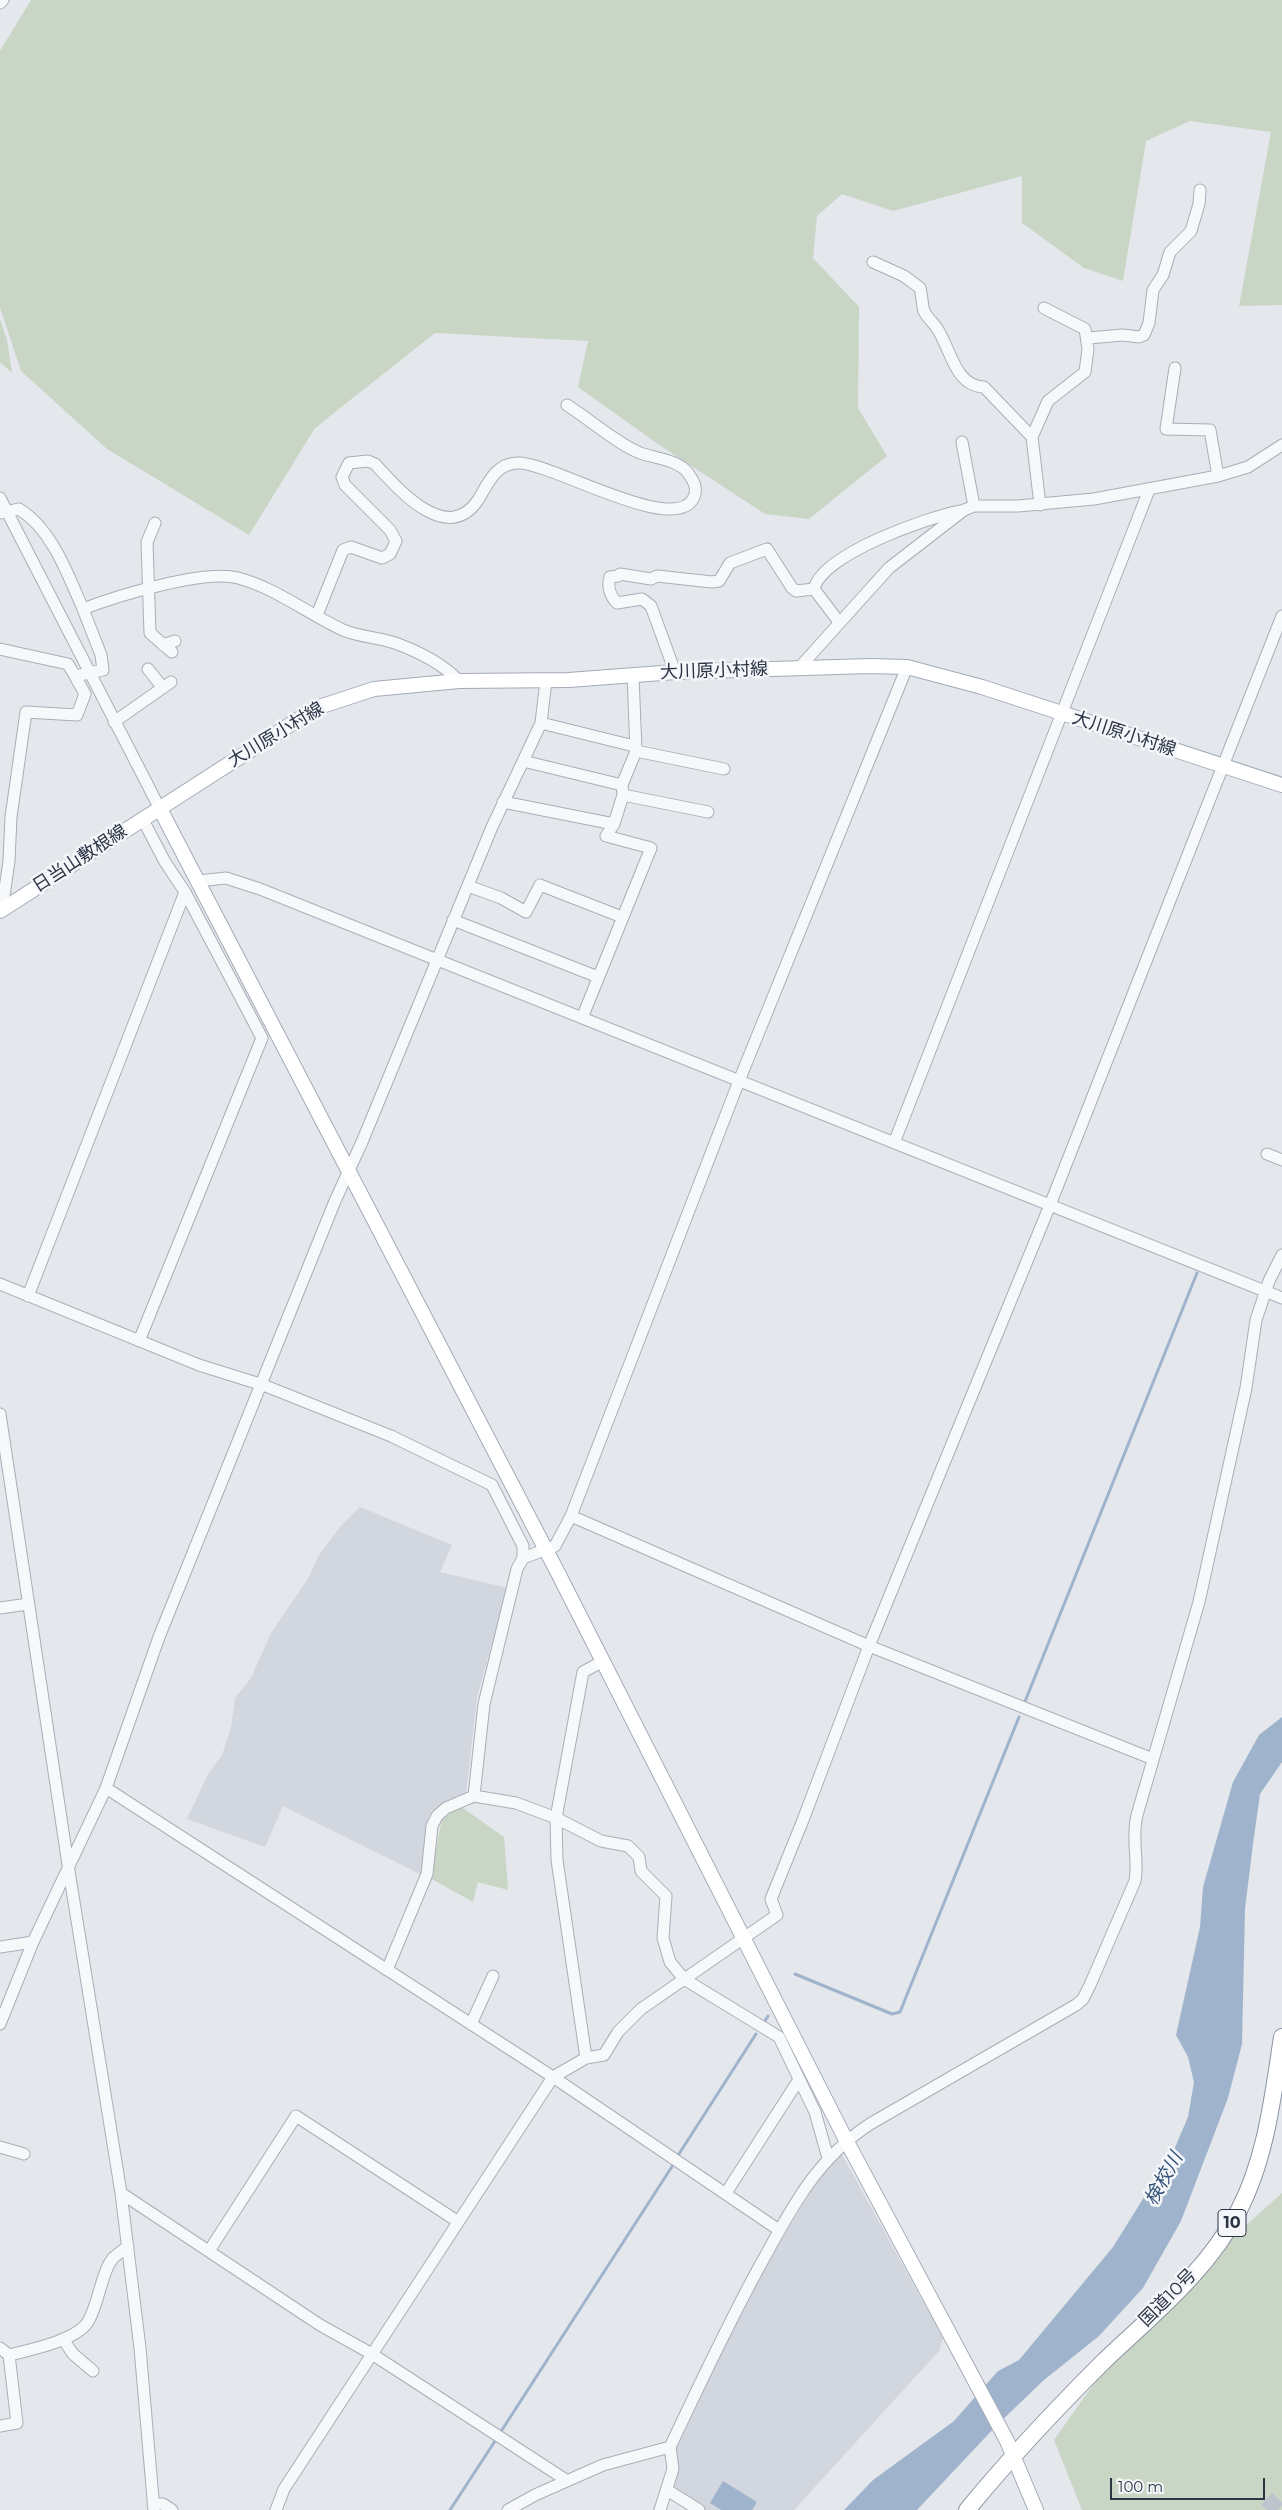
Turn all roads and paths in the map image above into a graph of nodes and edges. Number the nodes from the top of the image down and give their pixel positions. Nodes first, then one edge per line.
1 (1200, 190) dead end
2 (873, 262) dead end
3 (1044, 308) dead end
4 (1088, 338) junction
5 (1175, 368) dead end
6 (567, 405) dead end
7 (1032, 437) junction
8 (962, 442) dead end
9 (1282, 445) edge
10 (1218, 476) junction
11 (1149, 490) junction
12 (0, 498) edge
13 (1040, 504) junction
14 (969, 508) junction
15 (3, 513) edge
16 (155, 523) dead end
17 (150, 588) junction
18 (814, 589) junction
19 (83, 609) junction
20 (317, 614) junction
21 (1282, 616) edge
22 (839, 622) junction
23 (170, 646) dead end
24 (0, 649) edge
25 (908, 667) junction
26 (799, 668) junction
27 (148, 669) dead end
28 (675, 672) junction
29 (89, 674) junction
30 (633, 675) junction
31 (75, 676) junction
32 (460, 681) junction
33 (546, 681) junction
34 (1063, 714) junction
35 (114, 722) junction
36 (541, 723) junction
37 (635, 748) junction
38 (523, 760) junction
39 (1223, 766) junction
40 (724, 769) dead end
41 (1282, 786) edge
42 (623, 790) junction
43 (503, 802) junction
44 (160, 807) junction
45 (708, 812) dead end
46 (142, 818) junction
47 (614, 824) junction
48 (198, 881) junction
49 (468, 886) junction
50 (185, 892) junction
51 (1, 910) edge
52 (622, 917) junction
53 (453, 920) junction
54 (436, 959) junction
55 (598, 977) junction
56 (582, 1018) junction
57 (739, 1080) junction
58 (894, 1143) junction
59 (1266, 1154) dead end
60 (1282, 1160) edge
61 (349, 1170) junction
62 (1050, 1205) junction
63 (1282, 1255) edge
64 (0, 1284) edge
65 (1265, 1292) junction
66 (28, 1296) junction
67 (1282, 1298) edge
68 (139, 1341) junction
69 (263, 1385) junction
70 (0, 1414) edge
71 (570, 1516) junction
72 (545, 1549) junction
73 (523, 1558) junction
74 (28, 1604) junction
75 (0, 1608) edge
76 (868, 1646) junction
77 (603, 1661) junction
78 (1153, 1759) junction
79 (106, 1788) junction
80 (474, 1796) junction
81 (556, 1818) junction
82 (69, 1871) junction
83 (743, 1938) junction
84 (33, 1942) junction
85 (0, 1947) edge
86 (387, 1970) junction
87 (493, 1976) dead end
88 (684, 1978) junction
89 (0, 2024) edge
90 (471, 2024) junction
91 (1282, 2037) edge
92 (586, 2058) junction
93 (553, 2077) junction
94 (798, 2081) junction
95 (846, 2140) junction
96 (0, 2147) edge
97 (24, 2154) dead end
98 (828, 2158) junction
99 (121, 2193) junction
100 (726, 2193) junction
101 (457, 2221) junction
102 (780, 2230) junction
103 (128, 2246) junction
104 (208, 2251) junction
105 (63, 2339) junction
106 (4, 2352) edge
107 (372, 2354) junction
108 (93, 2371) dead end
109 (0, 2426) edge
110 (670, 2447) junction
111 (1009, 2448) junction
112 (566, 2480) junction
113 (668, 2490) junction
114 (153, 2507) edge
115 (172, 2510) edge
116 (276, 2510) edge
117 (508, 2510) edge
118 (660, 2510) edge
119 (699, 2510) edge
120 (967, 2510) edge
121 (1036, 2510) edge

1 - 4 street
2 - 7 street
3 - 4 street
4 - 7 street
5 - 10 street
6 - 20 street
7 - 13 street
8 - 14 street
9 - 10 street
10 - 11 street
11 - 13 street
11 - 34 street
12 - 15 street
13 - 14 street
14 - 18 street
14 - 22 street
15 - 19 street
15 - 29 street
16 - 17 street
17 - 19 street
17 - 20 street
17 - 23 street
18 - 22 street
18 - 28 street
19 - 29 street
20 - 32 street
21 - 39 street
22 - 26 street
24 - 31 street
25 - 26 main road, 大川原小村線
25 - 34 main road, 大川原小村線
25 - 57 street
26 - 28 main road, 大川原小村線
27 - 35 street
28 - 30 main road, 大川原小村線
29 - 31 street
29 - 35 street
30 - 33 main road, 大川原小村線
30 - 37 street
31 - 51 street
32 - 33 main road, 大川原小村線
32 - 44 main road, 大川原小村線
33 - 36 street
34 - 39 main road, 大川原小村線
34 - 58 street
35 - 44 street
36 - 37 street
36 - 38 street
37 - 40 street
37 - 42 street
38 - 42 street
38 - 43 street
39 - 41 main road, 大川原小村線
39 - 62 street
42 - 45 street
42 - 47 street
43 - 47 street
43 - 49 street
44 - 46 main road, 日当山敷根線
44 - 48 main road
46 - 50 street
46 - 51 main road, 日当山敷根線
47 - 52 street
48 - 54 street
48 - 61 main road
49 - 52 street
49 - 53 street
50 - 66 street
50 - 68 street
52 - 55 street
53 - 54 street
53 - 55 street
54 - 56 street
54 - 61 street
55 - 56 street
56 - 57 street
57 - 58 street
57 - 71 street
58 - 62 street
59 - 60 street
61 - 69 street
61 - 72 main road
62 - 65 street
62 - 76 street
63 - 65 street
64 - 66 street
65 - 67 street
65 - 78 street
66 - 68 street
68 - 69 street
69 - 73 street
69 - 79 street
70 - 74 street
71 - 72 street
71 - 76 street
72 - 73 street
72 - 77 main road
73 - 80 street
74 - 75 street
74 - 82 street
76 - 78 street
76 - 83 street
77 - 81 street
77 - 83 main road
78 - 95 street
79 - 82 street
79 - 86 street
80 - 81 street
80 - 86 street
81 - 88 street
81 - 92 street
82 - 84 street
82 - 99 street
83 - 88 street
83 - 95 main road
84 - 85 street
84 - 89 street
86 - 90 street
87 - 90 street
88 - 92 street
88 - 94 street
90 - 93 street
91 - 111 highway, 国道10号 / 10
92 - 93 street
93 - 100 street
93 - 101 street
94 - 98 street
94 - 100 street
95 - 98 street
95 - 111 main road
96 - 97 street
98 - 102 street
99 - 103 street
99 - 104 street
100 - 102 street
101 - 104 street
101 - 107 street
102 - 110 street
103 - 105 street
103 - 114 street
104 - 107 street
105 - 106 street
105 - 108 street
106 - 109 street
107 - 112 street
107 - 116 street
110 - 112 street
110 - 113 street
111 - 120 highway, 国道10号 / 10
111 - 121 main road
112 - 117 street
113 - 118 street
113 - 119 street
114 - 115 street

